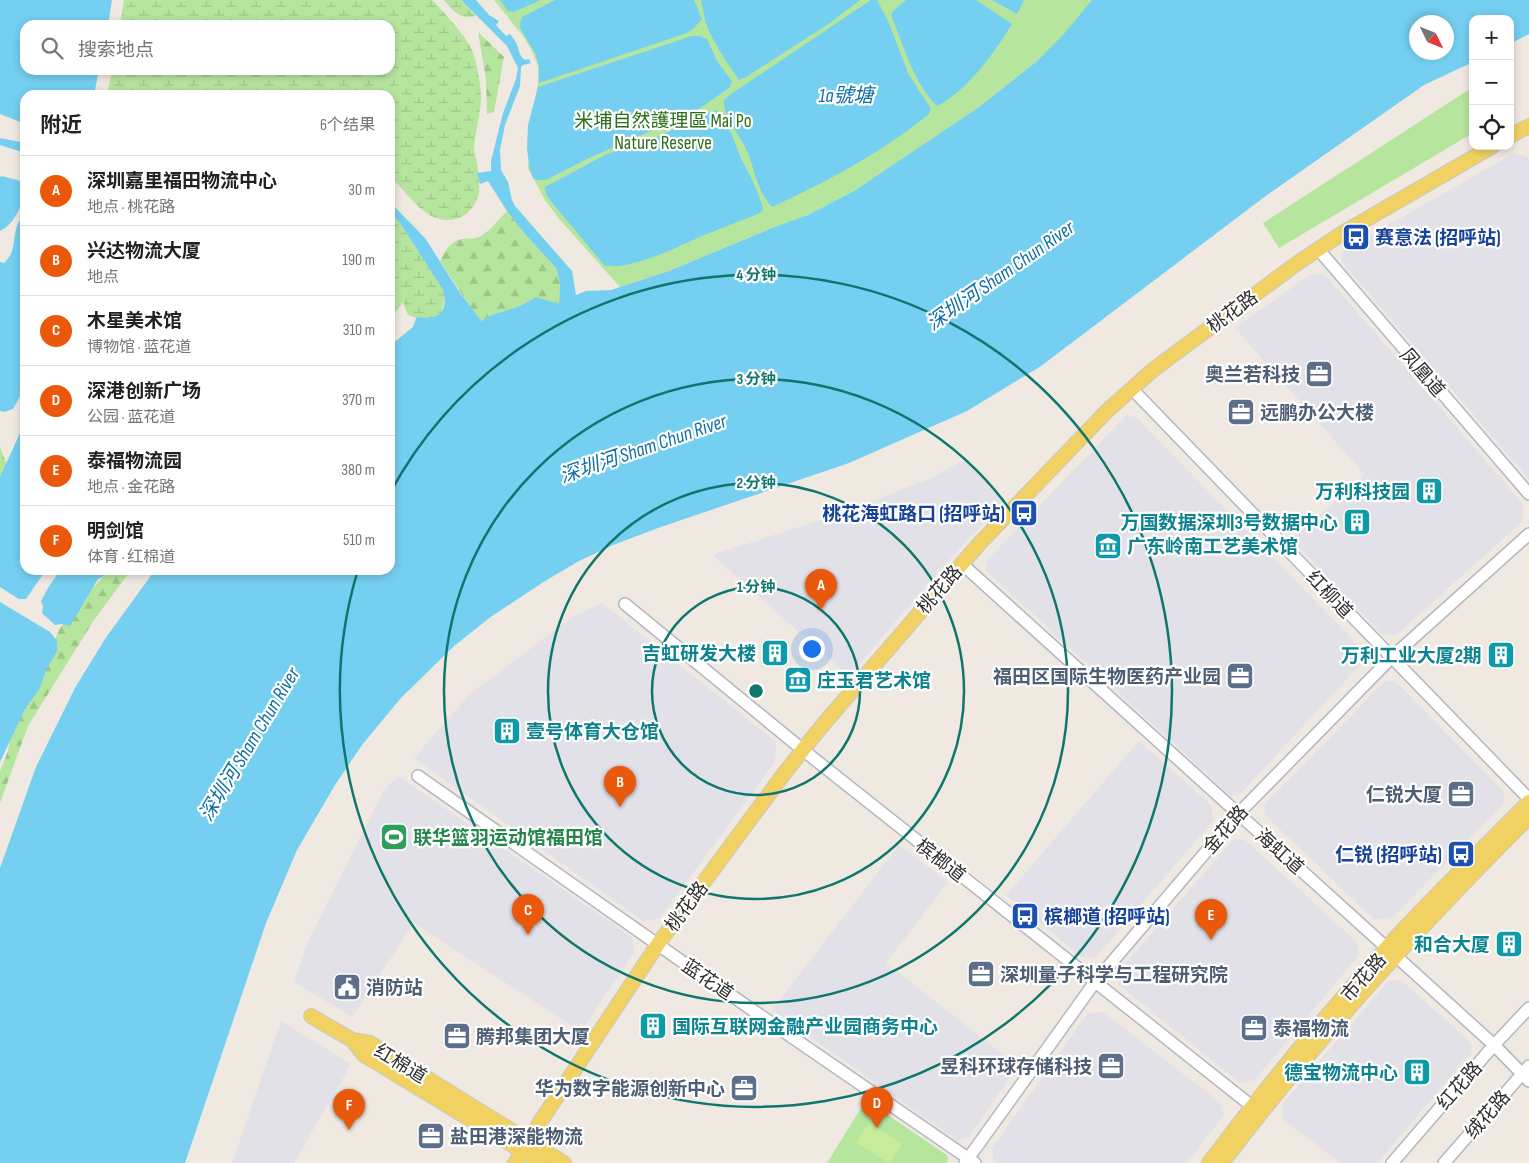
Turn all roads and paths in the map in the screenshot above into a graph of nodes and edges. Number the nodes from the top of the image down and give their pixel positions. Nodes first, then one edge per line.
1 (1528, 128) edge
2 (1514, 134) edge
3 (1485, 150) edge
4 (1318, 249) junction
5 (1132, 388) junction
6 (1529, 494) edge
7 (1529, 534) edge
8 (961, 563) junction
9 (625, 604) dead end
10 (1392, 657) junction
11 (803, 750) junction
12 (418, 776) dead end
13 (1529, 800) edge
14 (1238, 813) junction
15 (1529, 817) edge
16 (658, 944) junction
17 (1391, 952) junction
18 (1095, 982) junction
19 (1529, 1008) edge
20 (311, 1016) dead end
21 (1494, 1045) junction
22 (1526, 1074) edge
23 (1256, 1110) junction
24 (521, 1151) edge
25 (969, 1162) edge
26 (542, 1163) edge
27 (564, 1163) edge
28 (1209, 1163) edge
29 (1222, 1163) edge
30 (1392, 1163) edge
31 (1444, 1163) edge

1 - 2 main road
3 - 4 main road, 桃花路
4 - 5 main road, 桃花路
4 - 6 street, 凤凰道
5 - 8 main road, 桃花路
5 - 10 street, 红柳道
7 - 10 street, 金花路
8 - 11 main road, 桃花路
8 - 14 street, 海虹道
9 - 11 street, 槟榔道
10 - 13 street, 红柳道
10 - 14 street, 金花路
11 - 16 main road, 桃花路
11 - 18 street, 槟榔道
12 - 16 street, 蓝花道
13 - 17 main road, 市花路
14 - 17 street, 海虹道
14 - 18 street, 金花路
15 - 17 main road, 市花路
16 - 24 main road, 桃花路
16 - 25 street, 蓝花道
17 - 21 street, 海虹道
17 - 23 main road, 市花路
18 - 23 street, 槟榔道
18 - 25 street, 金花路
19 - 21 street, 红花路
20 - 24 main road, 红棉道
21 - 22 street, 海虹道
21 - 30 street, 红花路
22 - 31 street, 绒花路
23 - 28 main road, 市花路
23 - 29 main road, 市花路
24 - 26 main road, 红棉道
24 - 27 main road, 红棉道

